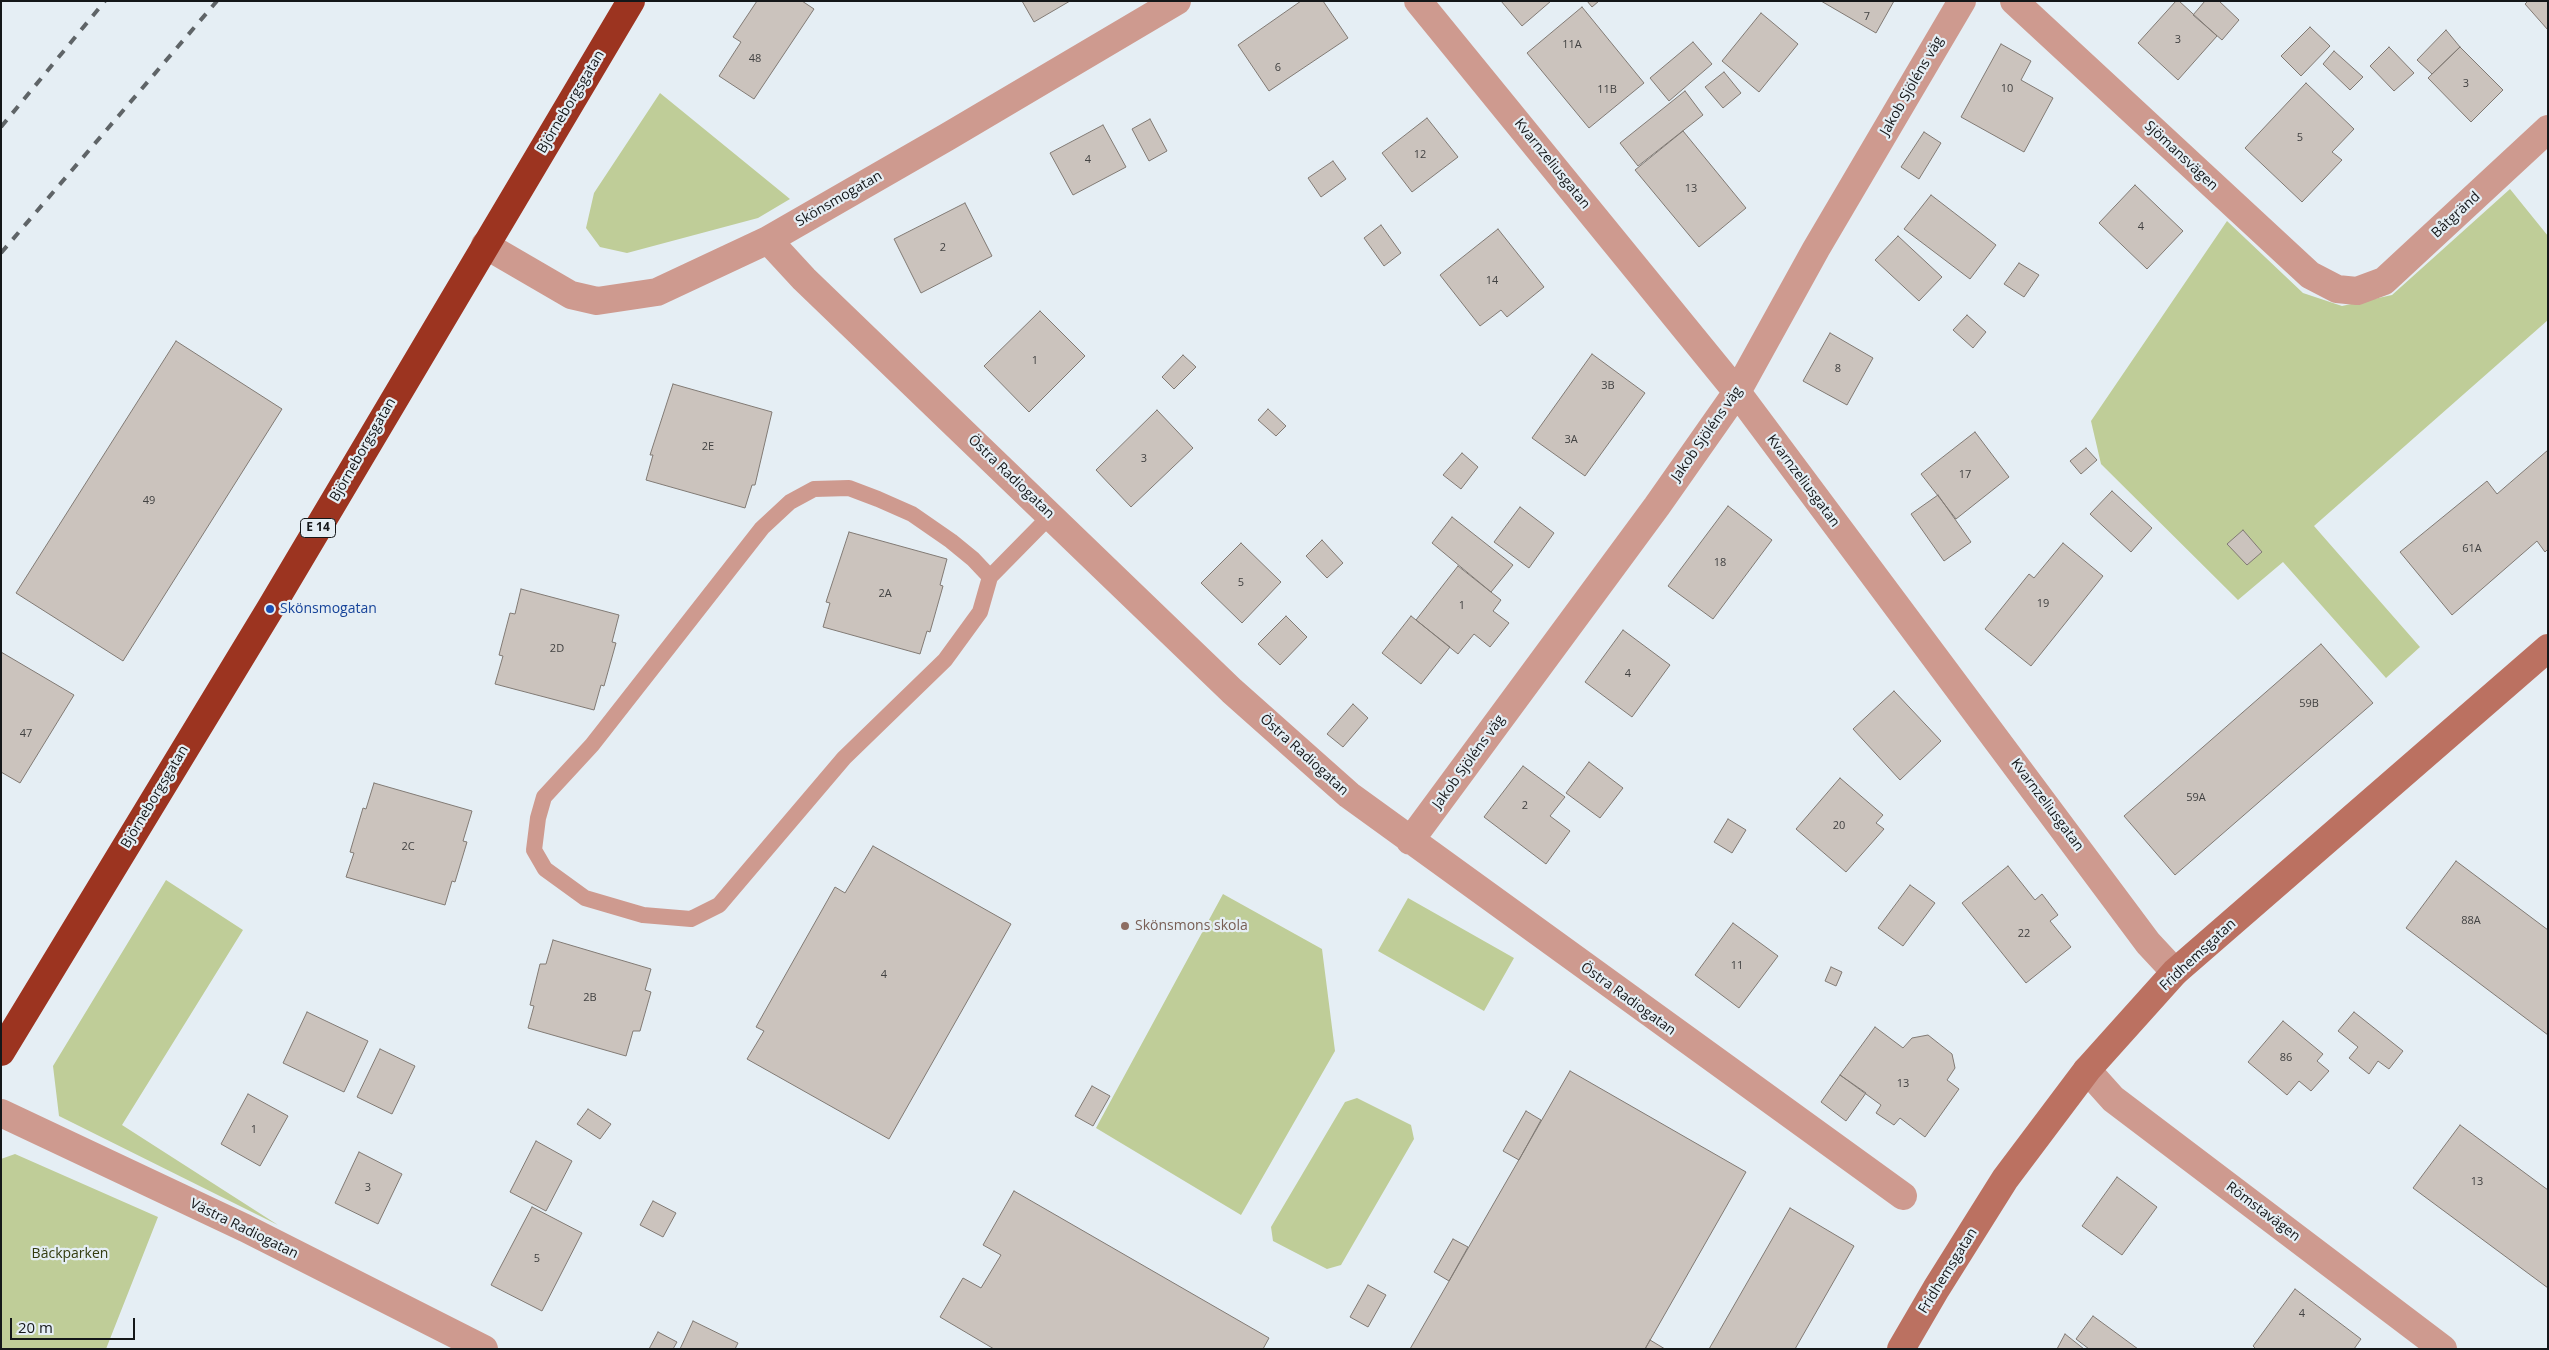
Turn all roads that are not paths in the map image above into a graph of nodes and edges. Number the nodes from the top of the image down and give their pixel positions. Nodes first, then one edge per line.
1 (631, 1) edge
2 (1177, 1) edge
3 (1418, 1) edge
4 (1962, 1) edge
5 (2014, 1) edge
6 (2548, 129) edge
7 (768, 240) junction
8 (484, 246) junction
9 (2357, 291) joint
10 (1737, 392) junction
11 (1051, 515) junction
12 (990, 577) junction
13 (2548, 648) edge
14 (1410, 841) junction
15 (2175, 972) junction
16 (1, 1052) edge
17 (2087, 1070) junction
18 (1, 1113) edge
19 (1903, 1196) dead end
20 (484, 1349) edge
21 (1901, 1349) edge
22 (2443, 1349) edge

1 - 8 highway, Björneborgsgatan / E 14
2 - 7 street, Skönsmogatan
3 - 10 street, Kvarnzeliusgatan
4 - 10 street, Jakob Sjöléns väg
5 - 9 street, Sjömansvägen
6 - 9 street, Båtgränd
7 - 8 street, Skönsmogatan
7 - 11 street, Östra Radiogatan
8 - 16 highway, Björneborgsgatan / E 14
10 - 14 street, Jakob Sjöléns väg
10 - 15 street, Kvarnzeliusgatan
11 - 12 lane
11 - 14 street, Östra Radiogatan
12 - 12 lane
13 - 15 street, Fridhemsgatan
14 - 19 street, Östra Radiogatan
15 - 17 street, Fridhemsgatan
17 - 21 street, Fridhemsgatan
17 - 22 street, Römstavägen
18 - 20 street, Västra Radiogatan

